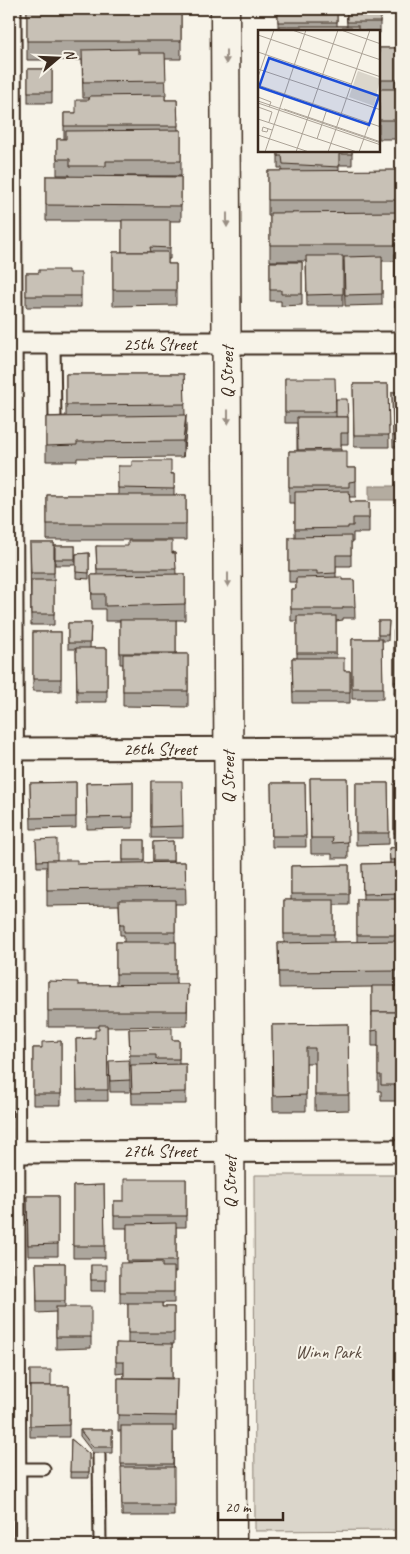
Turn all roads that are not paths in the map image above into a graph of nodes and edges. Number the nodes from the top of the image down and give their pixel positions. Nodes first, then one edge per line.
1 (15, 9) edge
2 (226, 9) edge
3 (12, 343) edge
4 (54, 343) junction
5 (227, 344) junction
6 (401, 344) edge
7 (55, 420) edge
8 (401, 748) edge
9 (13, 749) edge
10 (228, 749) junction
11 (14, 952) edge
12 (230, 1151) junction
13 (401, 1151) edge
14 (14, 1152) edge
15 (99, 1455) dead end
16 (20, 1469) junction
17 (44, 1469) dead end
18 (20, 1545) edge
19 (100, 1545) edge
20 (232, 1545) edge

1 - 3 lane
2 -> 5 main road, Q Street
3 - 4 street, 25th Street
3 - 9 lane
4 - 5 street, 25th Street
4 - 7 lane
5 - 6 street, 25th Street
5 -> 10 main road, Q Street
8 - 10 street, 26th Street
9 - 10 street, 26th Street
9 - 11 lane
10 - 12 main road, Q Street
11 - 14 lane
12 - 13 street, 27th Street
12 - 14 street, 27th Street
12 - 20 main road, Q Street
14 - 16 lane
15 - 19 lane
16 - 17 lane
16 - 18 lane

